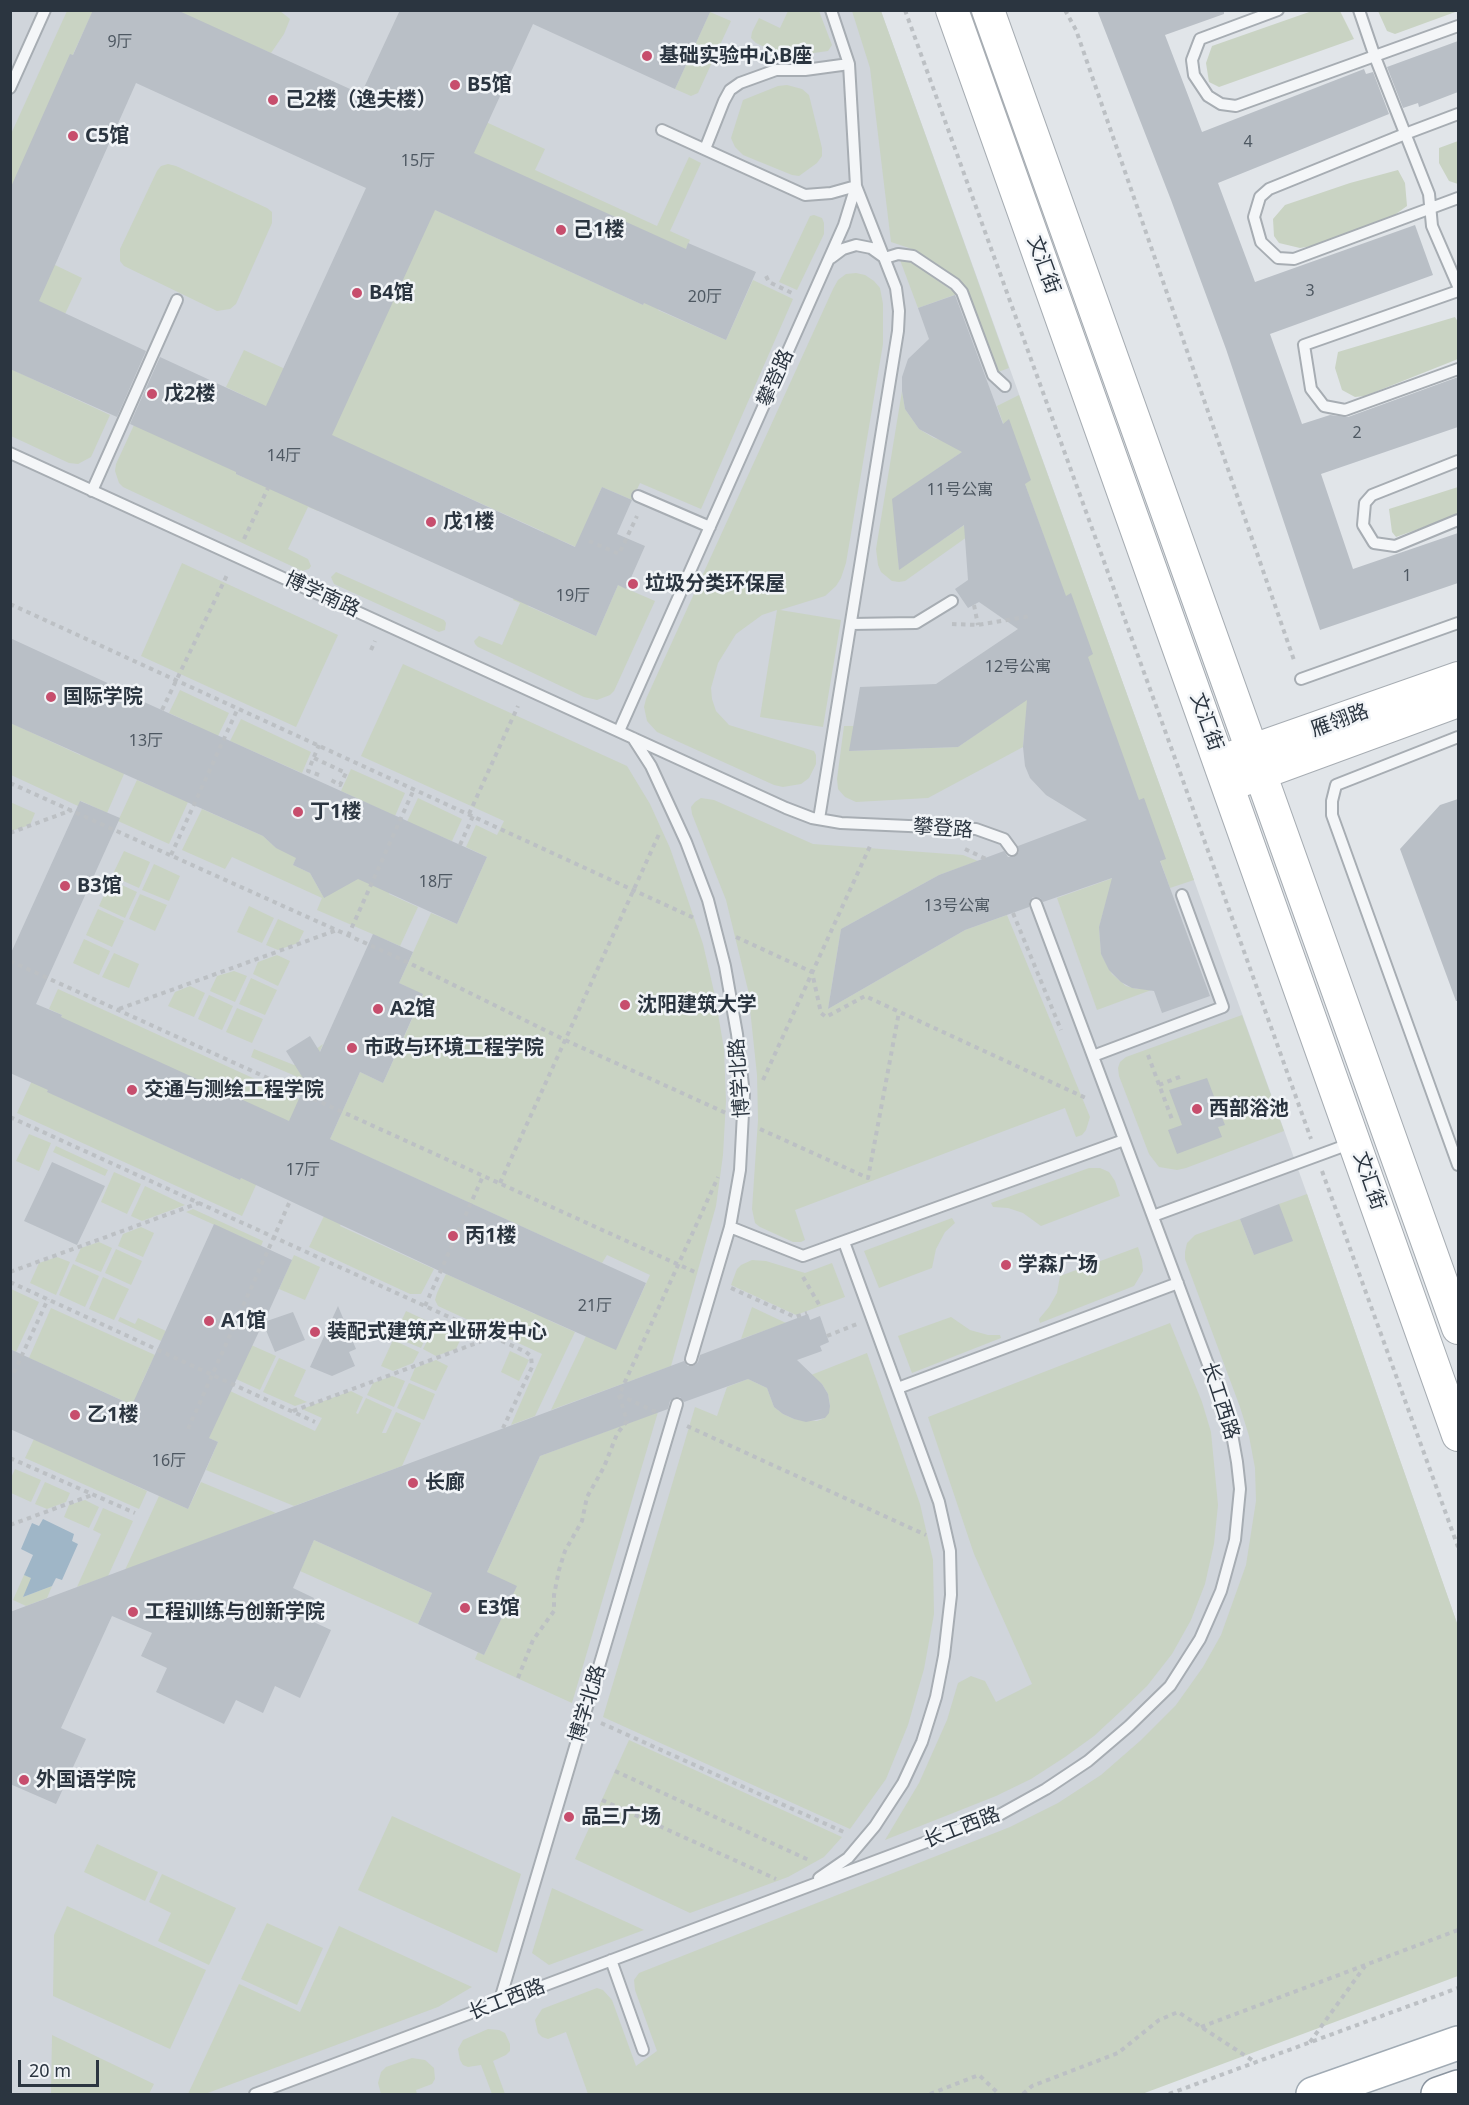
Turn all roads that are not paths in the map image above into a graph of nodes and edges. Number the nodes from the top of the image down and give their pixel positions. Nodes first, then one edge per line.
1 (45, 10) edge
2 (831, 10) edge
3 (952, 10) edge
4 (988, 10) edge
5 (1278, 10) edge
6 (1359, 10) edge
7 (1458, 26) edge
8 (1375, 57) junction
9 (849, 64) junction
10 (10, 88) edge
11 (1458, 114) edge
12 (662, 130) dead end
13 (1405, 134) junction
14 (705, 149) junction
15 (856, 186) junction
16 (1458, 198) edge
17 (1430, 209) junction
18 (885, 258) junction
19 (828, 260) junction
20 (1458, 286) edge
21 (1458, 291) edge
22 (177, 300) dead end
23 (1458, 369) edge
24 (1005, 386) dead end
25 (10, 453) edge
26 (1458, 461) edge
27 (92, 490) junction
28 (641, 497) road end
29 (1458, 520) edge
30 (710, 527) junction
31 (952, 601) dead end
32 (1458, 623) edge
33 (851, 624) junction
34 (1458, 678) edge
35 (1300, 679) road end
36 (1458, 701) edge
37 (619, 731) junction
38 (1458, 737) edge
39 (633, 738) junction
40 (1258, 763) junction
41 (1224, 773) junction
42 (819, 819) junction
43 (1012, 850) dead end
44 (1182, 895) dead end
45 (1036, 904) dead end
46 (1093, 1056) junction
47 (1124, 1140) junction
48 (1355, 1142) junction
49 (1458, 1165) edge
50 (1153, 1216) junction
51 (730, 1227) junction
52 (844, 1242) junction
53 (1178, 1283) junction
54 (1458, 1328) edge
55 (691, 1359) dead end
56 (898, 1388) junction
57 (677, 1404) dead end
58 (1458, 1435) edge
59 (803, 1888) junction
60 (611, 1960) junction
61 (499, 2003) junction
62 (1458, 2043) edge
63 (643, 2049) dead end
64 (1458, 2087) edge
65 (255, 2094) edge
66 (1313, 2094) edge
67 (1437, 2094) edge

1 - 10 lane
2 - 9 lane, 攀登路
3 - 41 street, 文汇街
4 - 40 street, 文汇街
5 - 8 lane
6 - 8 lane
7 - 8 lane
8 - 13 lane
9 - 14 lane
9 - 15 lane, 攀登路
11 - 13 lane
12 - 14 lane
13 - 17 lane
13 - 17 lane
14 - 15 lane
15 - 18 lane
15 - 19 lane, 攀登路
16 - 17 lane
17 - 20 lane
18 - 19 lane
18 - 24 lane
18 - 33 lane
19 - 30 lane, 攀登路
21 - 23 lane
22 - 27 lane
25 - 27 lane, 博学南路
26 - 29 lane
27 - 37 lane, 博学南路
28 - 30 lane
30 - 37 lane, 攀登路
31 - 33 lane
32 - 35 lane
33 - 42 lane
34 - 40 street, 雁翎路
36 - 40 street, 雁翎路
37 - 39 lane, 博学南路
38 - 49 lane
39 - 42 lane, 攀登路
39 - 51 lane, 博学北路
40 - 41 street, 雁翎路
40 - 54 street, 文汇街
41 - 48 street, 文汇街
42 - 43 lane, 攀登路
44 - 46 lane
45 - 46 lane
46 - 47 lane
47 - 50 lane
47 - 52 lane
48 - 50 lane
48 - 58 street, 文汇街
50 - 53 lane, 长工西路
51 - 52 lane
51 - 55 lane, 博学北路
52 - 56 lane
53 - 56 lane
53 - 59 lane, 长工西路
56 - 59 lane
57 - 61 lane, 博学北路
59 - 60 lane, 长工西路
60 - 61 lane, 长工西路
60 - 63 lane
61 - 65 lane, 长工西路
62 - 66 main road
64 - 67 main road

